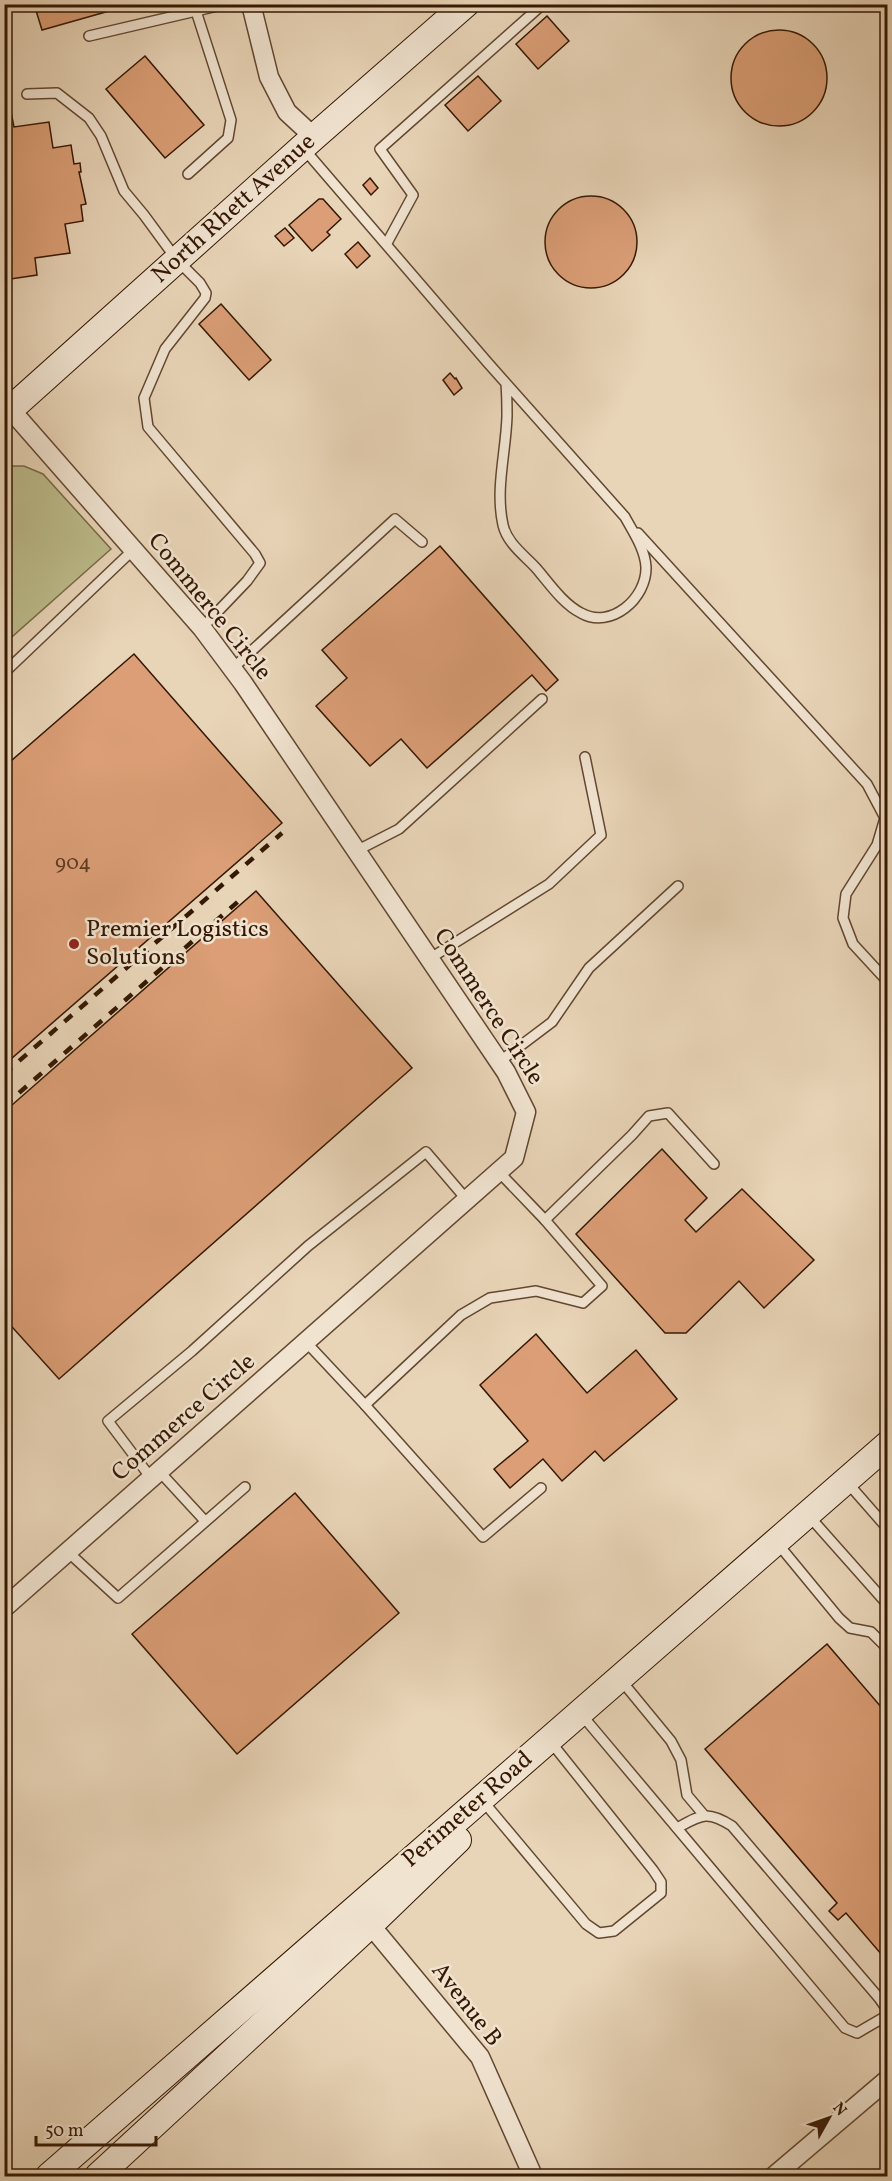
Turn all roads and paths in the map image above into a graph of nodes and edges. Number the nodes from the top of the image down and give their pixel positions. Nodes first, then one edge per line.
1 (226, 4) edge
2 (251, 4) edge
3 (466, 4) edge
4 (543, 4) edge
5 (196, 11) junction
6 (89, 36) dead end
7 (27, 94) dead end
8 (308, 142) junction
9 (188, 174) dead end
10 (387, 243) junction
11 (177, 260) junction
12 (507, 384) junction
13 (8, 413) edge
14 (624, 518) junction
15 (422, 542) dead end
16 (133, 550) junction
17 (202, 628) junction
18 (232, 669) junction
19 (4, 673) edge
20 (542, 699) dead end
21 (585, 757) dead end
22 (886, 817) edge
23 (356, 851) junction
24 (678, 886) dead end
25 (429, 959) junction
26 (888, 982) edge
27 (499, 1062) junction
28 (714, 1164) dead end
29 (499, 1172) junction
30 (467, 1200) junction
31 (545, 1220) junction
32 (306, 1342) junction
33 (365, 1405) junction
34 (888, 1444) edge
35 (155, 1475) junction
36 (846, 1480) junction
37 (245, 1487) dead end
38 (541, 1488) dead end
39 (807, 1514) junction
40 (205, 1521) junction
41 (888, 1529) edge
42 (776, 1541) junction
43 (68, 1552) junction
44 (888, 1605) edge
45 (4, 1608) edge
46 (887, 1647) edge
47 (620, 1678) junction
48 (580, 1713) junction
49 (549, 1739) junction
50 (484, 1802) junction
51 (703, 1814) junction
52 (677, 1828) junction
53 (363, 1917) junction
54 (888, 2013) edge
55 (888, 2079) edge
56 (49, 2176) edge
57 (98, 2176) edge
58 (533, 2176) edge
59 (774, 2176) edge

1 - 5 lane
2 - 8 street
3 - 8 street, North Rhett Avenue
4 - 10 lane
5 - 6 lane
5 - 9 lane
7 - 11 lane
8 - 10 lane
8 - 11 street, North Rhett Avenue
10 - 12 lane
11 - 13 street, North Rhett Avenue
11 - 17 lane
12 - 14 lane
12 - 14 lane
13 - 16 street, Commerce Circle
14 - 22 lane
15 - 18 lane
16 - 17 street, Commerce Circle
16 - 19 lane
17 - 18 street, Commerce Circle
18 - 23 street, Commerce Circle
20 - 23 lane
21 - 25 lane
22 - 26 lane
23 - 25 street, Commerce Circle
24 - 27 lane
25 - 27 street, Commerce Circle
27 - 29 street, Commerce Circle
28 - 31 lane
29 - 30 street, Commerce Circle
29 - 31 lane
30 - 32 street, Commerce Circle
30 - 35 lane
31 - 33 lane
32 - 33 lane
32 - 35 street, Commerce Circle
33 - 38 lane
34 - 36 street, Perimeter Road
35 - 40 lane
35 - 43 street, Commerce Circle
36 - 39 street, Perimeter Road
36 - 41 lane
37 - 40 lane
39 - 42 street, Perimeter Road
39 - 44 lane
40 - 43 lane
42 - 46 lane
42 - 47 street, Perimeter Road
43 - 45 street, Commerce Circle
47 - 48 street, Perimeter Road
47 - 51 lane
48 - 49 street, Perimeter Road
48 - 52 lane
49 - 50 street, Perimeter Road
49 - 50 lane
50 - 53 street, Perimeter Road
51 - 52 lane
51 - 54 lane
52 - 54 lane
53 - 56 street
53 - 57 street
53 - 58 street, Avenue B
55 - 59 street

